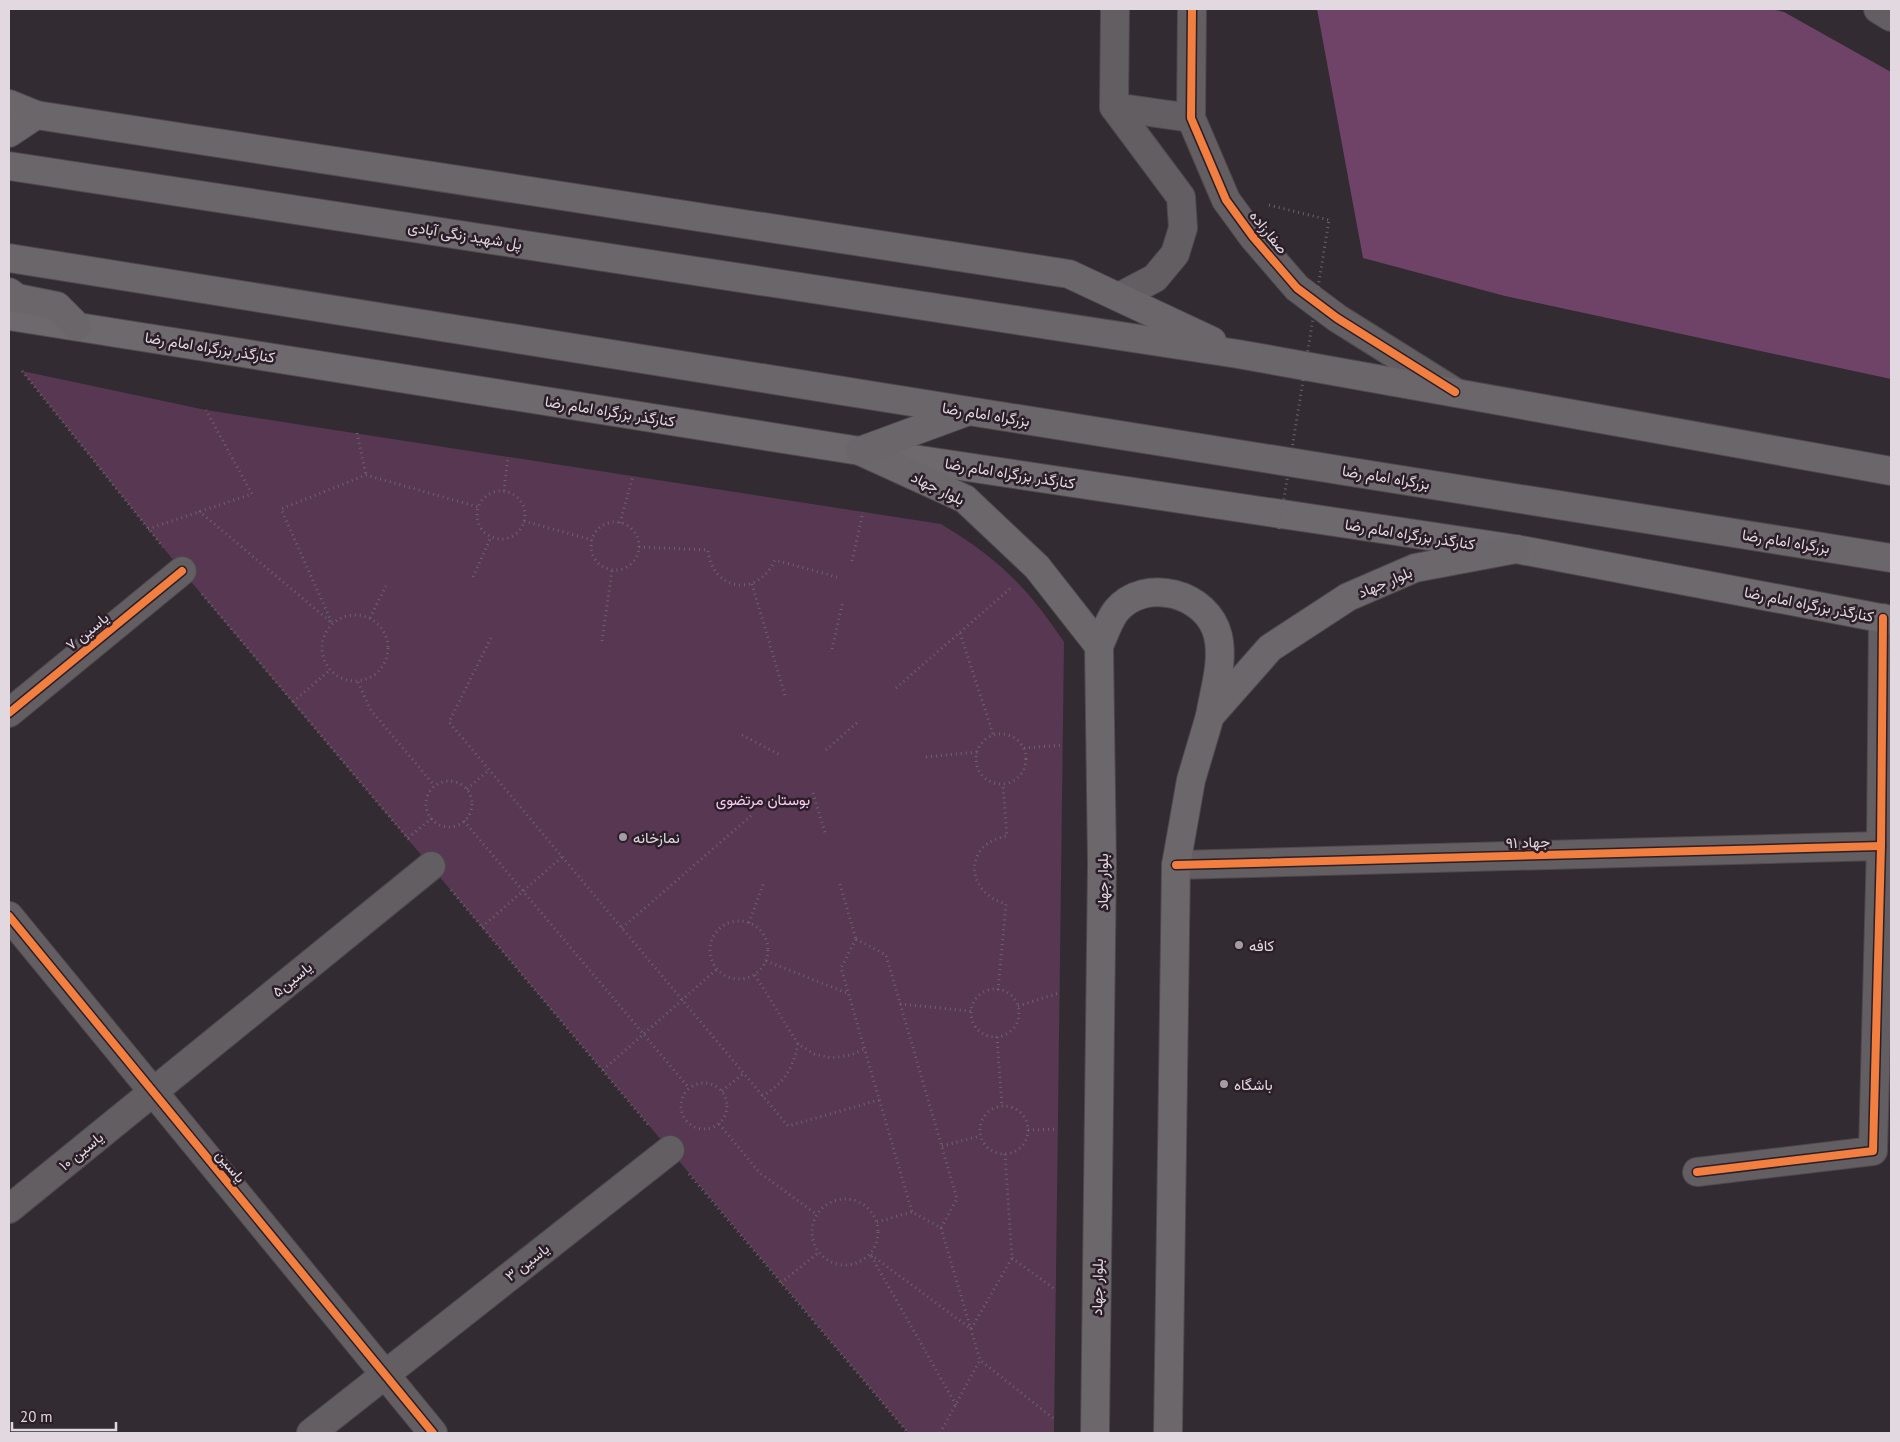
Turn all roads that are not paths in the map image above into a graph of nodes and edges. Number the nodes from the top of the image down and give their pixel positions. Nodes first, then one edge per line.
1 (1115, 9) edge
2 (1192, 9) edge
3 (1878, 9) edge
4 (1891, 17) edge
5 (9, 104) edge
6 (1114, 106) junction
7 (36, 115) junction
8 (1190, 118) junction
9 (9, 133) edge
10 (9, 166) edge
11 (9, 258) edge
12 (9, 292) edge
13 (1119, 298) junction
14 (9, 316) edge
15 (77, 326) junction
16 (1238, 354) junction
17 (1455, 392) junction
18 (968, 411) junction
19 (860, 451) junction
20 (1891, 471) edge
21 (1516, 549) junction
22 (1891, 558) edge
23 (182, 570) road end
24 (1887, 619) edge
25 (1099, 646) junction
26 (9, 713) edge
27 (1210, 716) junction
28 (1881, 846) junction
29 (1176, 865) junction
30 (431, 866) road end
31 (9, 916) edge
32 (153, 1092) junction
33 (670, 1150) road end
34 (1697, 1172) dead end
35 (9, 1209) edge
36 (384, 1374) junction
37 (310, 1433) edge
38 (433, 1433) edge
39 (1096, 1433) edge
40 (1168, 1433) edge

1 - 6 street
2 - 8 street, صفارزاده
3 - 4 street
5 - 7 highway
6 - 8 street
6 - 13 street
7 - 9 highway
7 - 13 highway
8 - 17 street, صفارزاده
10 - 16 highway, پل شهید زنگی آبادی
11 - 18 highway, بزرگراه امام رضا
12 - 15 highway
13 - 16 highway
14 - 15 main road, کنارگذر بزرگراه امام رضا
15 - 19 main road, کنارگذر بزرگراه امام رضا
16 - 17 highway
17 - 20 highway
18 - 19 highway
18 - 22 highway, بزرگراه امام رضا
19 - 21 main road, کنارگذر بزرگراه امام رضا
19 - 25 main road, بلوار جهاد
21 - 24 main road, کنارگذر بزرگراه امام رضا
21 - 27 main road, بلوار جهاد
23 - 26 street, یاسین ۷
24 - 28 street
25 - 27 main road
25 - 39 main road, بلوار جهاد
27 - 29 main road, بلوار جهاد
28 - 29 street, جهاد ۹۱
28 - 34 street
29 - 40 main road, بلوار جهاد
30 - 32 street, یاسین۵
31 - 32 street, یاسین
32 - 35 street, یاسین ۱۰
32 - 36 street, یاسین
33 - 36 street, یاسین ۳
36 - 37 street, یاسین ۳
36 - 38 street, یاسین

